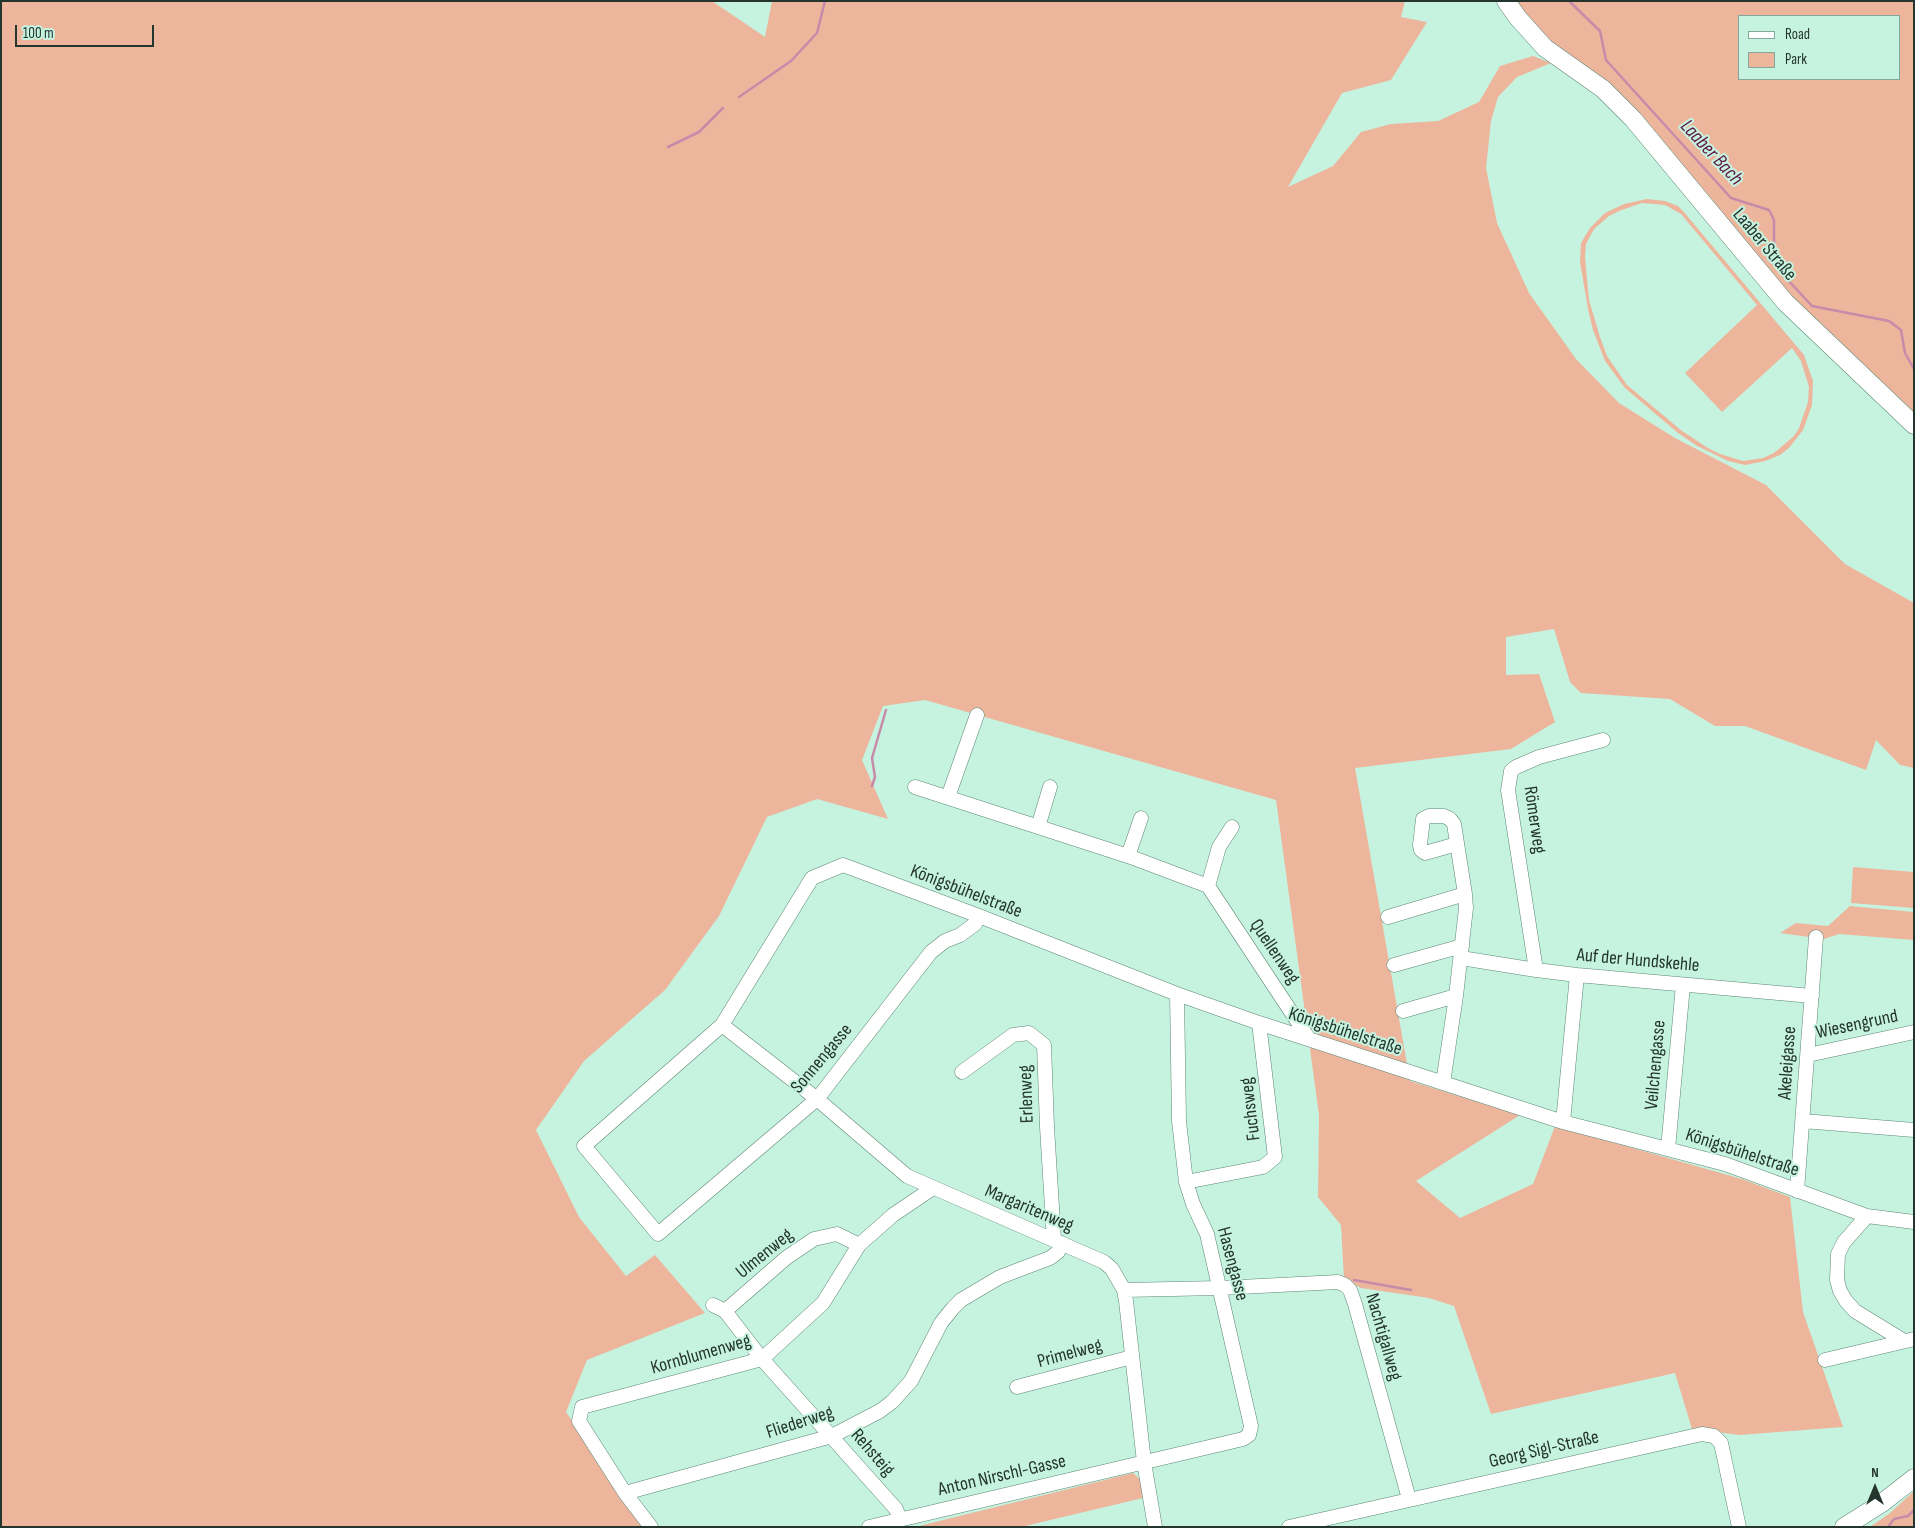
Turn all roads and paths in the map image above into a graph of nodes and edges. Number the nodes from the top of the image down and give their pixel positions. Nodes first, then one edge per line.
1 (1506, 1) edge
2 (1914, 425) edge
3 (977, 715) dead end
4 (1603, 740) dead end
5 (915, 787) dead end
6 (1050, 787) dead end
7 (948, 797) junction
8 (1141, 818) dead end
9 (1038, 827) junction
10 (1232, 827) dead end
11 (1457, 844) dead end
12 (1128, 856) junction
13 (1208, 886) junction
14 (1465, 894) junction
15 (979, 916) junction
16 (1388, 917) dead end
17 (1816, 937) dead end
18 (1462, 952) junction
19 (1394, 965) dead end
20 (1536, 970) junction
21 (1577, 975) junction
22 (1683, 985) junction
23 (1177, 994) junction
24 (1456, 996) junction
25 (1812, 996) junction
26 (1402, 1011) dead end
27 (1260, 1023) junction
28 (722, 1025) junction
29 (1914, 1032) edge
30 (1309, 1039) junction
31 (1808, 1055) junction
32 (962, 1072) dead end
33 (1444, 1083) junction
34 (817, 1099) junction
35 (1563, 1122) junction
36 (1803, 1122) junction
37 (1914, 1130) edge
38 (1668, 1149) junction
39 (1186, 1182) junction
40 (932, 1188) junction
41 (1797, 1191) junction
42 (1867, 1216) junction
43 (1914, 1222) edge
44 (658, 1234) joint
45 (1058, 1242) junction
46 (859, 1245) junction
47 (1220, 1288) junction
48 (1124, 1290) junction
49 (719, 1308) joint
50 (1909, 1340) edge
51 (1132, 1357) junction
52 (762, 1359) junction
53 (1825, 1360) dead end
54 (1017, 1387) dead end
55 (832, 1436) junction
56 (1144, 1462) junction
57 (1914, 1478) edge
58 (625, 1493) junction
59 (1409, 1499) junction
60 (900, 1519) junction
61 (652, 1527) edge
62 (869, 1527) edge
63 (1155, 1527) edge
64 (1289, 1527) edge
65 (1739, 1527) edge
66 (1844, 1527) edge

1 - 2 main road, Laaber Straße
3 - 7 street
4 - 20 street, Römerweg
5 - 7 street
6 - 9 street
7 - 9 street
8 - 12 street
9 - 12 street
10 - 13 street
11 - 14 street
12 - 13 street
13 - 30 street, Quellenweg
14 - 16 street
14 - 18 street
15 - 23 street, Königsbühelstraße
15 - 28 street, Königsbühelstraße
15 - 34 street, Sonnengasse
17 - 25 street, Akeleigasse
18 - 19 street
18 - 20 street, Auf der Hundskehle
18 - 24 street
20 - 21 street, Auf der Hundskehle
21 - 22 street, Auf der Hundskehle
21 - 35 street
22 - 25 street, Auf der Hundskehle
22 - 38 street, Veilchengasse
23 - 27 street, Königsbühelstraße
23 - 39 street, Hasengasse
24 - 26 street, Königsbühelstraße
24 - 33 street
25 - 31 street, Akeleigasse
27 - 30 street, Königsbühelstraße
27 - 39 street, Fuchsweg
28 - 34 street, Margaritenweg
28 - 44 street, Königsbühelstraße
29 - 31 street, Wiesengrund
30 - 33 street, Königsbühelstraße
31 - 36 street, Akeleigasse
32 - 45 street, Erlenweg
33 - 35 street, Königsbühelstraße
34 - 40 street, Margaritenweg
34 - 44 street, Sonnengasse
35 - 38 street, Königsbühelstraße
36 - 37 street
36 - 41 street, Akeleigasse
38 - 41 street, Königsbühelstraße
39 - 47 street, Hasengasse
40 - 45 street, Margaritenweg
40 - 46 street, Kornblumenweg
41 - 42 street, Königsbühelstraße
42 - 43 street, Königsbühelstraße
42 - 50 street
45 - 48 street, Margaritenweg
45 - 55 street, Fliederweg
46 - 49 street, Ulmenweg
46 - 52 street, Kornblumenweg
47 - 48 street, Nachtigallweg
47 - 56 street, Hasengasse
47 - 59 street, Nachtigallweg
48 - 51 street, Margaritenweg
49 - 52 street, Rehsteig
50 - 53 street
51 - 54 street, Primelweg
51 - 56 street, Margaritenweg
52 - 55 street, Rehsteig
52 - 58 street, Kornblumenweg
55 - 58 street, Fliederweg
55 - 60 street, Rehsteig
56 - 60 street, Anton Nirschl-Gasse
56 - 63 street, Margaritenweg
57 - 66 main road
58 - 61 street, Kornblumenweg
59 - 64 street, Georg Sigl-Straße
59 - 65 street, Georg Sigl-Straße
60 - 62 street, Anton Nirschl-Gasse

